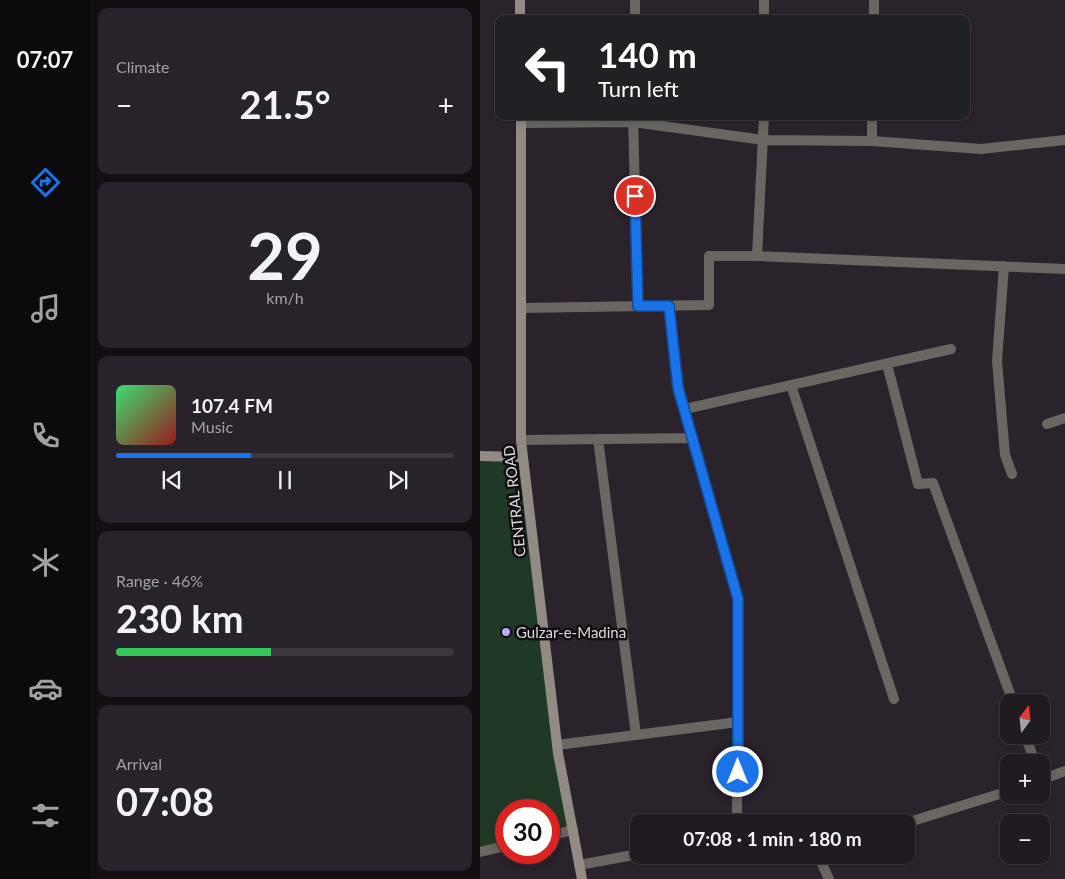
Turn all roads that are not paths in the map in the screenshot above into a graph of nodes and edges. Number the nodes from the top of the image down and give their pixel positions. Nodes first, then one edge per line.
1 (520, 0) edge
2 (635, 0) edge
3 (764, 0) edge
4 (874, 0) edge
5 (520, 15) edge
6 (635, 15) edge
7 (764, 15) edge
8 (874, 15) edge
9 (521, 120) edge
10 (633, 120) edge
11 (639, 120) edge
12 (764, 120) edge
13 (872, 120) edge
14 (764, 140) junction
15 (1065, 140) edge
16 (872, 141) junction
17 (757, 256) junction
18 (1004, 266) junction
19 (1065, 269) edge
20 (638, 306) junction
21 (669, 306) junction
22 (521, 308) junction
23 (951, 350) dead end
24 (887, 364) junction
25 (791, 385) junction
26 (685, 409) junction
27 (1065, 418) edge
28 (1047, 424) dead end
29 (693, 438) junction
30 (598, 439) junction
31 (521, 440) junction
32 (480, 456) edge
33 (523, 457) junction
34 (1012, 474) dead end
35 (1010, 694) edge
36 (894, 699) dead end
37 (738, 722) junction
38 (636, 735) junction
39 (557, 745) junction
40 (1065, 771) edge
41 (1050, 777) edge
42 (1000, 794) edge
43 (737, 814) edge
44 (915, 820) edge
45 (573, 830) junction
46 (560, 833) edge
47 (495, 849) edge
48 (480, 852) edge
49 (630, 856) edge
50 (822, 864) edge
51 (580, 865) junction
52 (582, 879) edge
53 (829, 879) edge

1 - 5 street
2 - 6 street
3 - 7 street
4 - 8 street
9 - 22 street, CENTRAL ROAD
10 - 20 street
11 - 14 street
12 - 14 street
13 - 16 street
14 - 16 street
14 - 17 street
15 - 16 street
17 - 18 street
17 - 21 street
18 - 19 street
18 - 34 street
20 - 21 street
20 - 22 street
21 - 26 street
22 - 31 street, CENTRAL ROAD
23 - 24 street
24 - 25 street
24 - 35 street
25 - 26 street
25 - 36 street
26 - 29 street
27 - 28 street
29 - 30 street
29 - 37 street
30 - 31 street
30 - 38 street
31 - 33 street, CENTRAL ROAD
32 - 33 street
33 - 39 street, CENTRAL ROAD
37 - 38 street
37 - 43 street
38 - 39 street
39 - 45 street, CENTRAL ROAD
40 - 41 street
42 - 44 street
45 - 46 street
45 - 51 street, CENTRAL ROAD
47 - 48 street
49 - 51 street
50 - 53 street
51 - 52 street, CENTRAL ROAD

